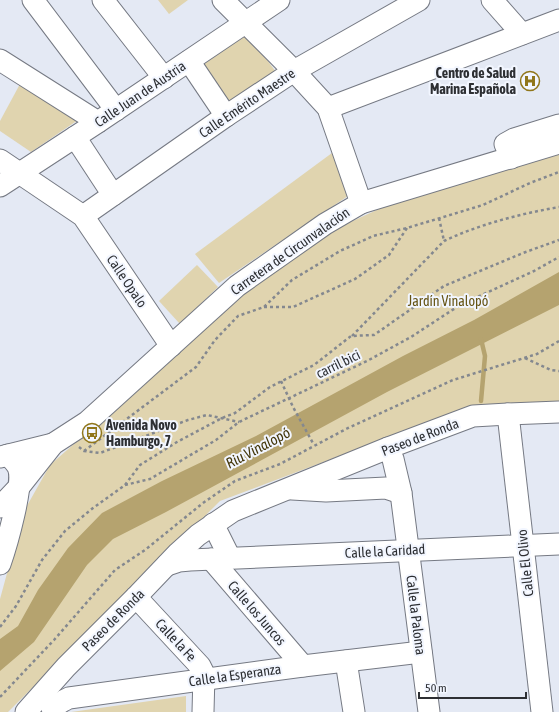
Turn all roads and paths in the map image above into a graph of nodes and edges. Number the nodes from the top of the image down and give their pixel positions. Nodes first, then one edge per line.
1 (33, 0) edge
2 (103, 0) edge
3 (224, 0) edge
4 (279, 0) edge
5 (418, 0) edge
6 (492, 0) edge
7 (559, 20) edge
8 (246, 22) junction
9 (522, 34) junction
10 (0, 60) edge
11 (189, 61) junction
12 (294, 71) junction
13 (164, 78) junction
14 (328, 108) junction
15 (116, 110) junction
16 (226, 116) junction
17 (98, 122) junction
18 (559, 125) edge
19 (75, 136) junction
20 (559, 143) edge
21 (511, 158) junction
22 (0, 160) edge
23 (559, 172) edge
24 (19, 173) junction
25 (0, 186) edge
26 (113, 196) junction
27 (361, 203) junction
28 (559, 207) edge
29 (83, 216) junction
30 (439, 218) junction
31 (407, 228) junction
32 (559, 240) edge
33 (444, 241) junction
34 (559, 256) edge
35 (264, 307) junction
36 (352, 336) junction
37 (559, 341) edge
38 (171, 346) junction
39 (525, 358) junction
40 (479, 371) dead end
41 (559, 371) edge
42 (281, 381) junction
43 (289, 398) junction
44 (559, 412) edge
45 (508, 414) junction
46 (222, 418) junction
47 (240, 422) junction
48 (53, 444) junction
49 (314, 445) dead end
50 (388, 448) junction
51 (4, 456) edge
52 (125, 485) junction
53 (19, 487) junction
54 (286, 489) junction
55 (401, 493) junction
56 (0, 507) edge
57 (213, 524) junction
58 (559, 544) edge
59 (523, 546) junction
60 (408, 550) junction
61 (220, 559) junction
62 (0, 564) edge
63 (168, 565) junction
64 (136, 597) junction
65 (0, 627) edge
66 (421, 652) junction
67 (346, 661) junction
68 (303, 666) junction
69 (59, 676) junction
70 (204, 680) junction
71 (52, 710) edge
72 (26, 712) edge
73 (203, 712) edge
74 (354, 712) edge
75 (429, 712) edge
76 (542, 712) edge

1 - 15 street
2 - 13 street
3 - 8 street
4 - 8 street, Calle Juan de Austria
5 - 12 street, Calle Emérito Maestre
6 - 9 street
7 - 9 street
8 - 11 street, Calle Juan de Austria
8 - 12 street
9 - 14 street
10 - 17 street
11 - 13 street, Calle Juan de Austria
11 - 16 street
12 - 14 street
12 - 16 street, Calle Emérito Maestre
13 - 15 street, Calle Juan de Austria
14 - 27 street
15 - 17 street, Calle Juan de Austria
16 - 26 street, Calle Emérito Maestre
17 - 19 street, Calle Juan de Austria
18 - 21 street
19 - 24 street, Calle Juan de Austria
19 - 26 street
20 - 21 street, Carretera de Circunvalación
21 - 27 street, Carretera de Circunvalación
22 - 24 street
23 - 30 path
24 - 25 street, Calle Juan de Austria
24 - 29 street
26 - 29 street, Calle Emérito Maestre
27 - 38 street, Carretera de Circunvalación
28 - 33 path
29 - 38 street, Calle Opalo
30 - 31 path
30 - 33 path
31 - 35 path
31 - 35 path
32 - 36 path
33 - 36 path
34 - 43 path, carril bici
35 - 46 path
36 - 42 path
37 - 39 path
38 - 48 street, Carretera de Circunvalación
39 - 40 path
39 - 41 path
42 - 43 path
42 - 46 path
43 - 47 path, carril bici
43 - 49 path
44 - 45 street, Paseo de Ronda
45 - 50 street, Paseo de Ronda
45 - 59 street, Calle El Olivo
46 - 47 path
46 - 52 path
47 - 52 path, carril bici
48 - 51 street
48 - 53 street, Carretera de Circunvalación
50 - 54 street, Paseo de Ronda
50 - 55 street, Calle la Paloma
51 - 53 street
52 - 65 path
53 - 56 street, Carretera de Circunvalación
53 - 62 street
54 - 55 street, Paseo de Ronda
54 - 57 street, Paseo de Ronda
55 - 60 street, Calle la Paloma
57 - 61 street, Calle los Juncos
57 - 63 street, Paseo de Ronda
58 - 59 street, Calle la Caridad
59 - 60 street, Calle la Caridad
59 - 76 street, Calle El Olivo
60 - 61 street, Calle la Caridad
60 - 66 street, Calle la Paloma
61 - 63 street
61 - 68 street, Calle los Juncos
63 - 64 street, Paseo de Ronda
64 - 69 street, Paseo de Ronda
64 - 70 street, Calle la Fe
66 - 67 street, Calle la Esperanza
66 - 75 street, Calle la Paloma
67 - 68 street, Calle la Esperanza
67 - 74 street
68 - 70 street, Calle la Esperanza
69 - 71 street, Paseo de Ronda
69 - 72 street, Paseo de Ronda
70 - 71 street, Calle la Esperanza
70 - 73 street, Calle la Fe

